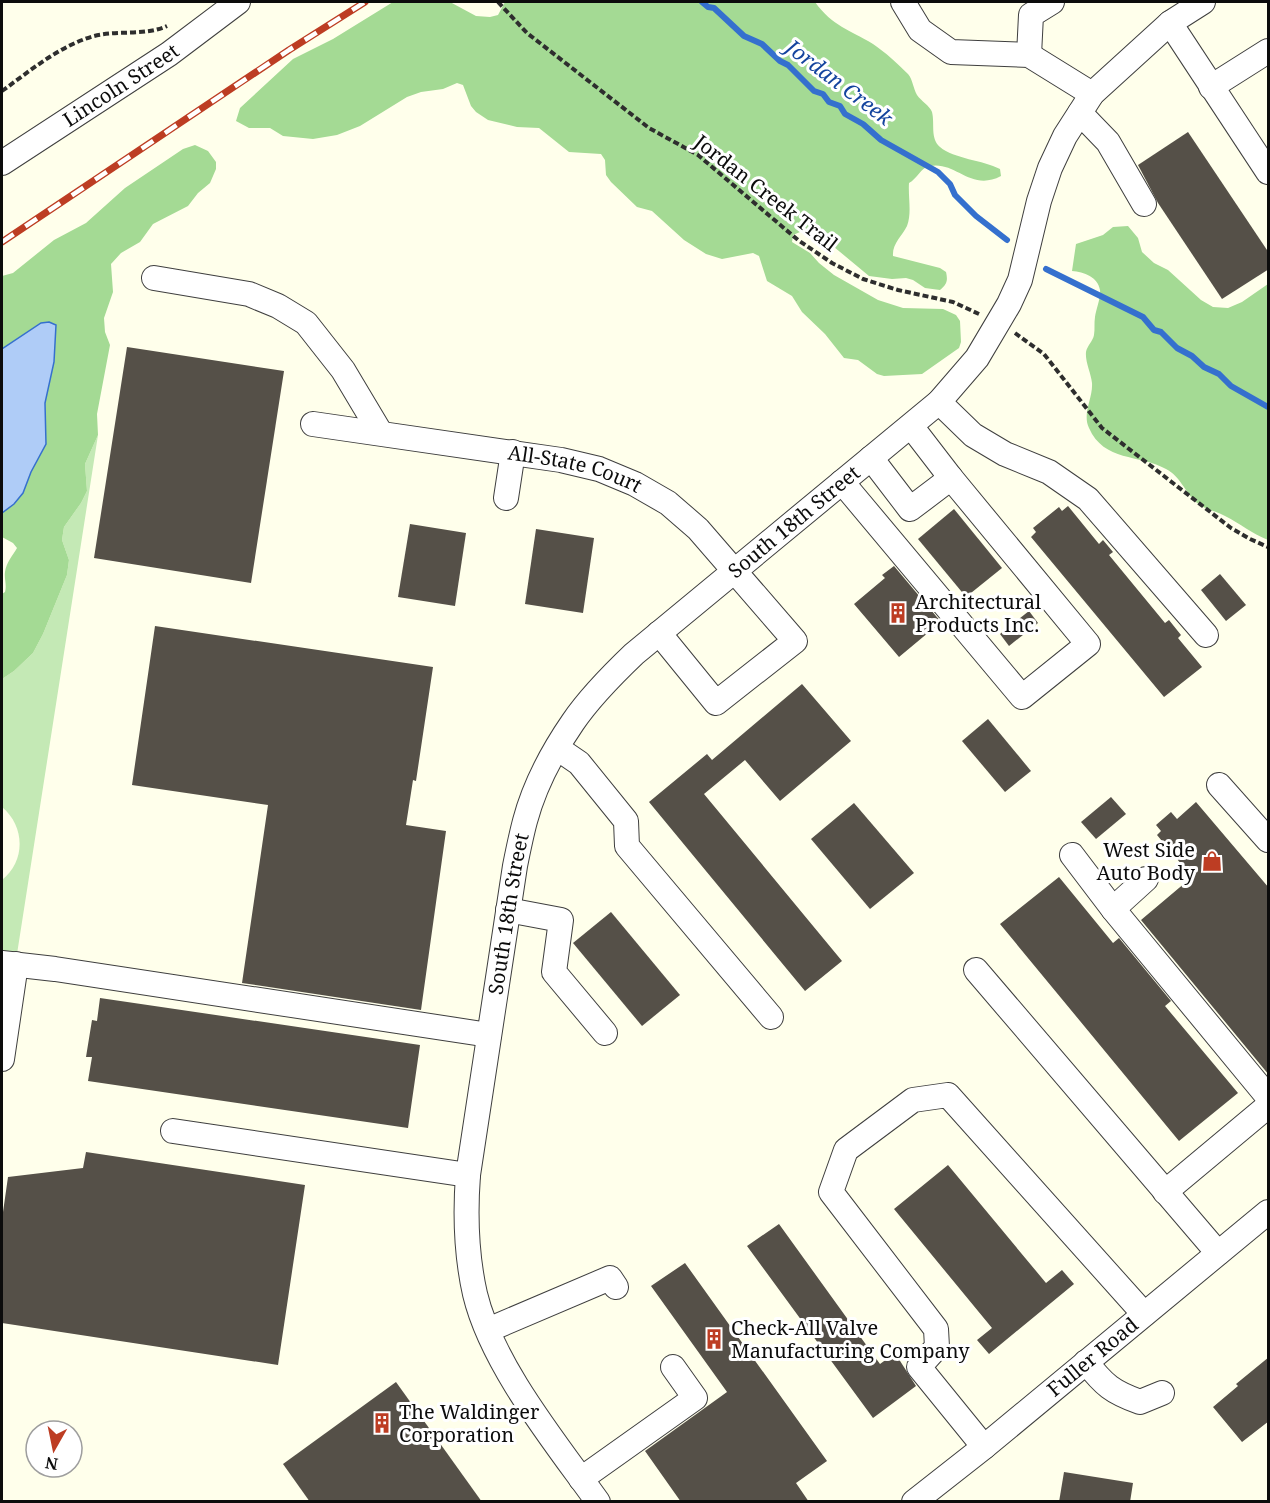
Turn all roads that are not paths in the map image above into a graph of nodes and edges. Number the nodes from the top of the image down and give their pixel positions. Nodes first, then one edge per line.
1 (238, 2) edge
2 (903, 2) edge
3 (1052, 2) edge
4 (1203, 2) edge
5 (1170, 24) junction
6 (1269, 51) edge
7 (1029, 55) junction
8 (1211, 87) junction
9 (1086, 103) junction
10 (2, 163) edge
11 (1269, 172) edge
12 (1144, 204) dead end
13 (154, 278) dead end
14 (939, 402) junction
15 (313, 424) dead end
16 (911, 426) junction
17 (380, 432) junction
18 (880, 451) junction
19 (513, 452) junction
20 (951, 478) junction
21 (842, 482) junction
22 (506, 498) dead end
23 (736, 571) junction
24 (659, 633) junction
25 (1206, 635) dead end
26 (557, 748) junction
27 (1219, 785) dead end
28 (1269, 840) edge
29 (1072, 855) dead end
30 (1146, 879) dead end
31 (1113, 909) junction
32 (508, 910) junction
33 (9, 963) edge
34 (976, 969) dead end
35 (771, 1017) dead end
36 (605, 1033) dead end
37 (489, 1035) junction
38 (2, 1059) edge
39 (1269, 1097) edge
40 (1269, 1106) edge
41 (173, 1131) dead end
42 (468, 1175) junction
43 (1165, 1192) junction
44 (1269, 1212) edge
45 (1218, 1253) junction
46 (616, 1287) dead end
47 (1144, 1314) junction
48 (488, 1330) junction
49 (1086, 1362) junction
50 (673, 1367) dead end
51 (1162, 1393) dead end
52 (984, 1448) junction
53 (581, 1479) junction
54 (940, 1494) edge
55 (598, 1502) edge
56 (914, 1502) edge

1 - 10 street, Lincoln Street
2 - 7 street
3 - 7 street
4 - 5 street, South 18th Street
5 - 8 street
5 - 9 street, South 18th Street
6 - 8 street
7 - 9 street
8 - 11 street
9 - 12 street
9 - 14 street, South 18th Street
13 - 17 street
14 - 16 street, South 18th Street
14 - 25 street
15 - 17 street, All-State Court
16 - 18 street, South 18th Street
16 - 20 street
17 - 19 street, All-State Court
18 - 20 street
18 - 21 street, South 18th Street
19 - 22 street
19 - 23 street, All-State Court
20 - 21 street
21 - 23 street, South 18th Street
23 - 24 street, South 18th Street
23 - 24 street, All-State Court
24 - 26 street, South 18th Street
26 - 32 street, South 18th Street
26 - 35 street
27 - 28 street
29 - 31 street
30 - 31 street
31 - 39 street
32 - 36 street
32 - 37 street, South 18th Street
33 - 37 street
33 - 38 street
34 - 43 street
37 - 42 street, South 18th Street
40 - 43 street
41 - 42 street
42 - 48 street, South 18th Street
43 - 45 street
44 - 45 street, Fuller Road
45 - 47 street, Fuller Road
46 - 48 street
47 - 49 street, Fuller Road
47 - 52 street
48 - 53 street, South 18th Street
49 - 51 street
49 - 52 street, Fuller Road
50 - 53 street
52 - 54 street, Fuller Road
53 - 55 street, South 18th Street
54 - 56 street, Fuller Road

